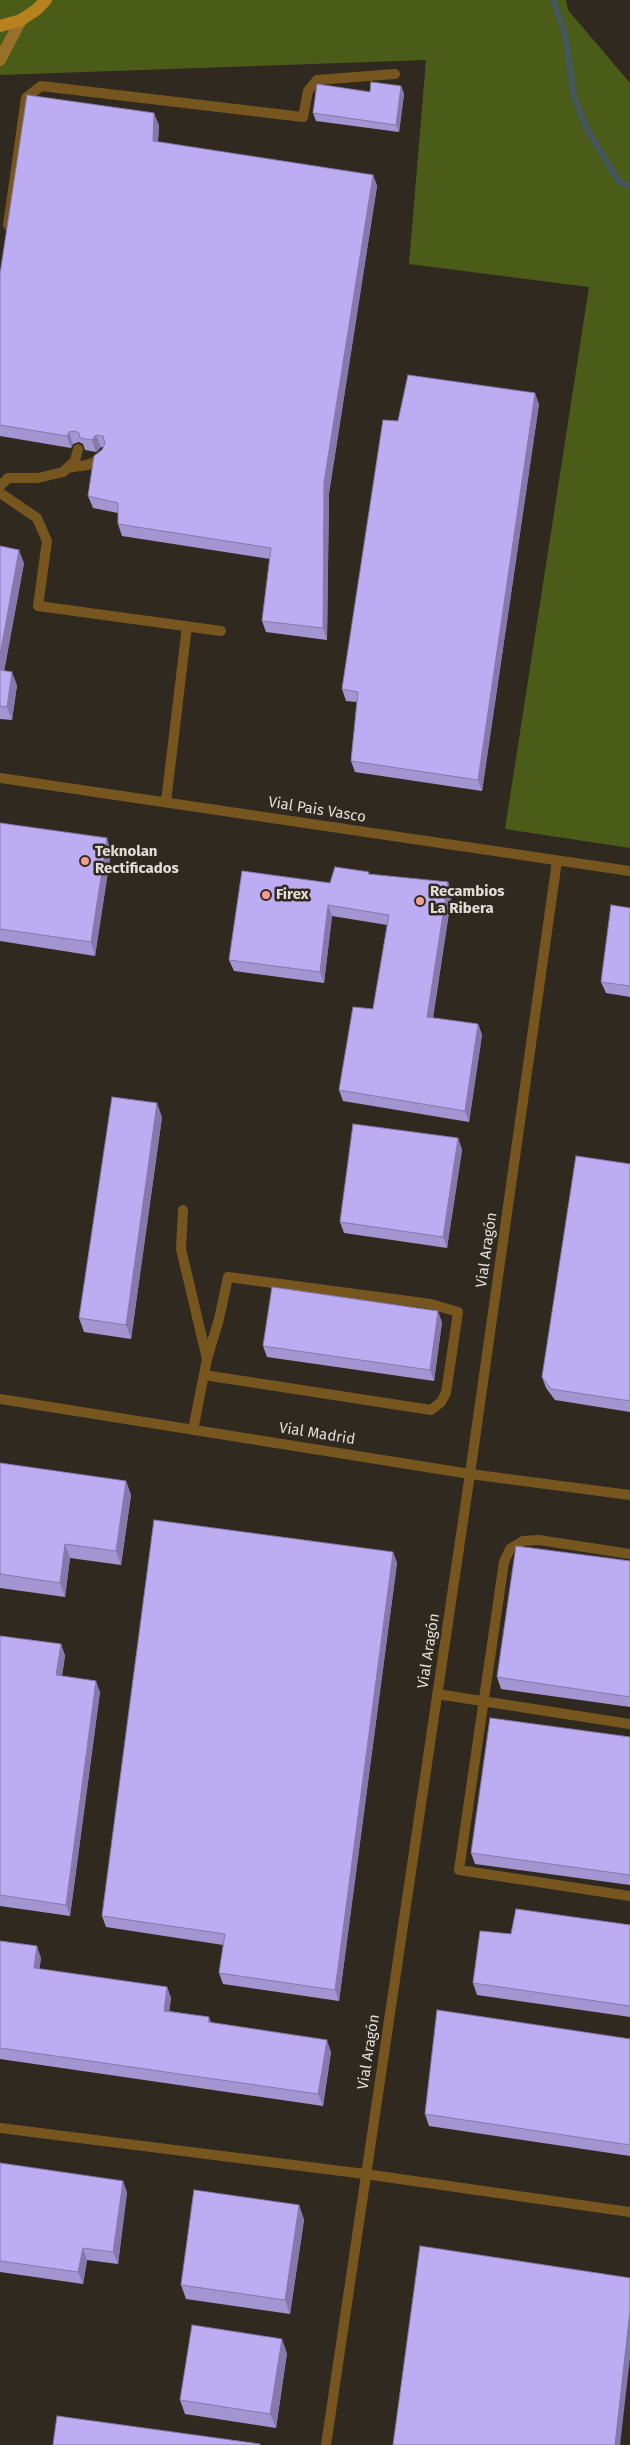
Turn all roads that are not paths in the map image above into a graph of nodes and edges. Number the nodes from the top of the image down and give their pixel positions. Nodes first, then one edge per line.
1 (46, 0) edge
2 (21, 20) junction
3 (0, 26) edge
4 (0, 60) edge
5 (395, 74) dead end
6 (5, 240) edge
7 (78, 449) edge
8 (103, 453) edge
9 (67, 468) junction
10 (0, 486) edge
11 (0, 493) edge
12 (187, 626) junction
13 (221, 630) dead end
14 (0, 778) edge
15 (166, 802) junction
16 (557, 861) junction
17 (630, 871) edge
18 (183, 1210) dead end
19 (207, 1360) junction
20 (204, 1375) junction
21 (0, 1399) edge
22 (193, 1430) junction
23 (470, 1474) junction
24 (630, 1495) edge
25 (630, 1554) edge
26 (438, 1694) junction
27 (483, 1702) junction
28 (630, 1724) edge
29 (630, 1896) edge
30 (0, 2128) edge
31 (365, 2174) junction
32 (630, 2212) edge
33 (326, 2445) edge

1 - 2 main road
2 - 3 main road
2 - 4 street
5 - 6 lane
7 - 9 lane
8 - 9 lane
9 - 10 lane
11 - 12 lane
12 - 13 lane
12 - 15 lane
14 - 15 lane, Vial Pais Vasco
15 - 16 lane, Vial Pais Vasco
16 - 17 lane, Vial Pais Vasco
16 - 23 lane, Vial Aragón
18 - 19 lane
19 - 20 lane
19 - 20 lane
20 - 22 lane
21 - 22 lane, Vial Madrid
22 - 23 lane, Vial Madrid
23 - 24 lane, Vial Madrid
23 - 26 lane, Vial Aragón
25 - 27 lane
26 - 27 lane
26 - 31 lane, Vial Aragón
27 - 28 lane
27 - 29 lane
30 - 31 lane
31 - 32 lane
31 - 33 lane, Vial Aragón

